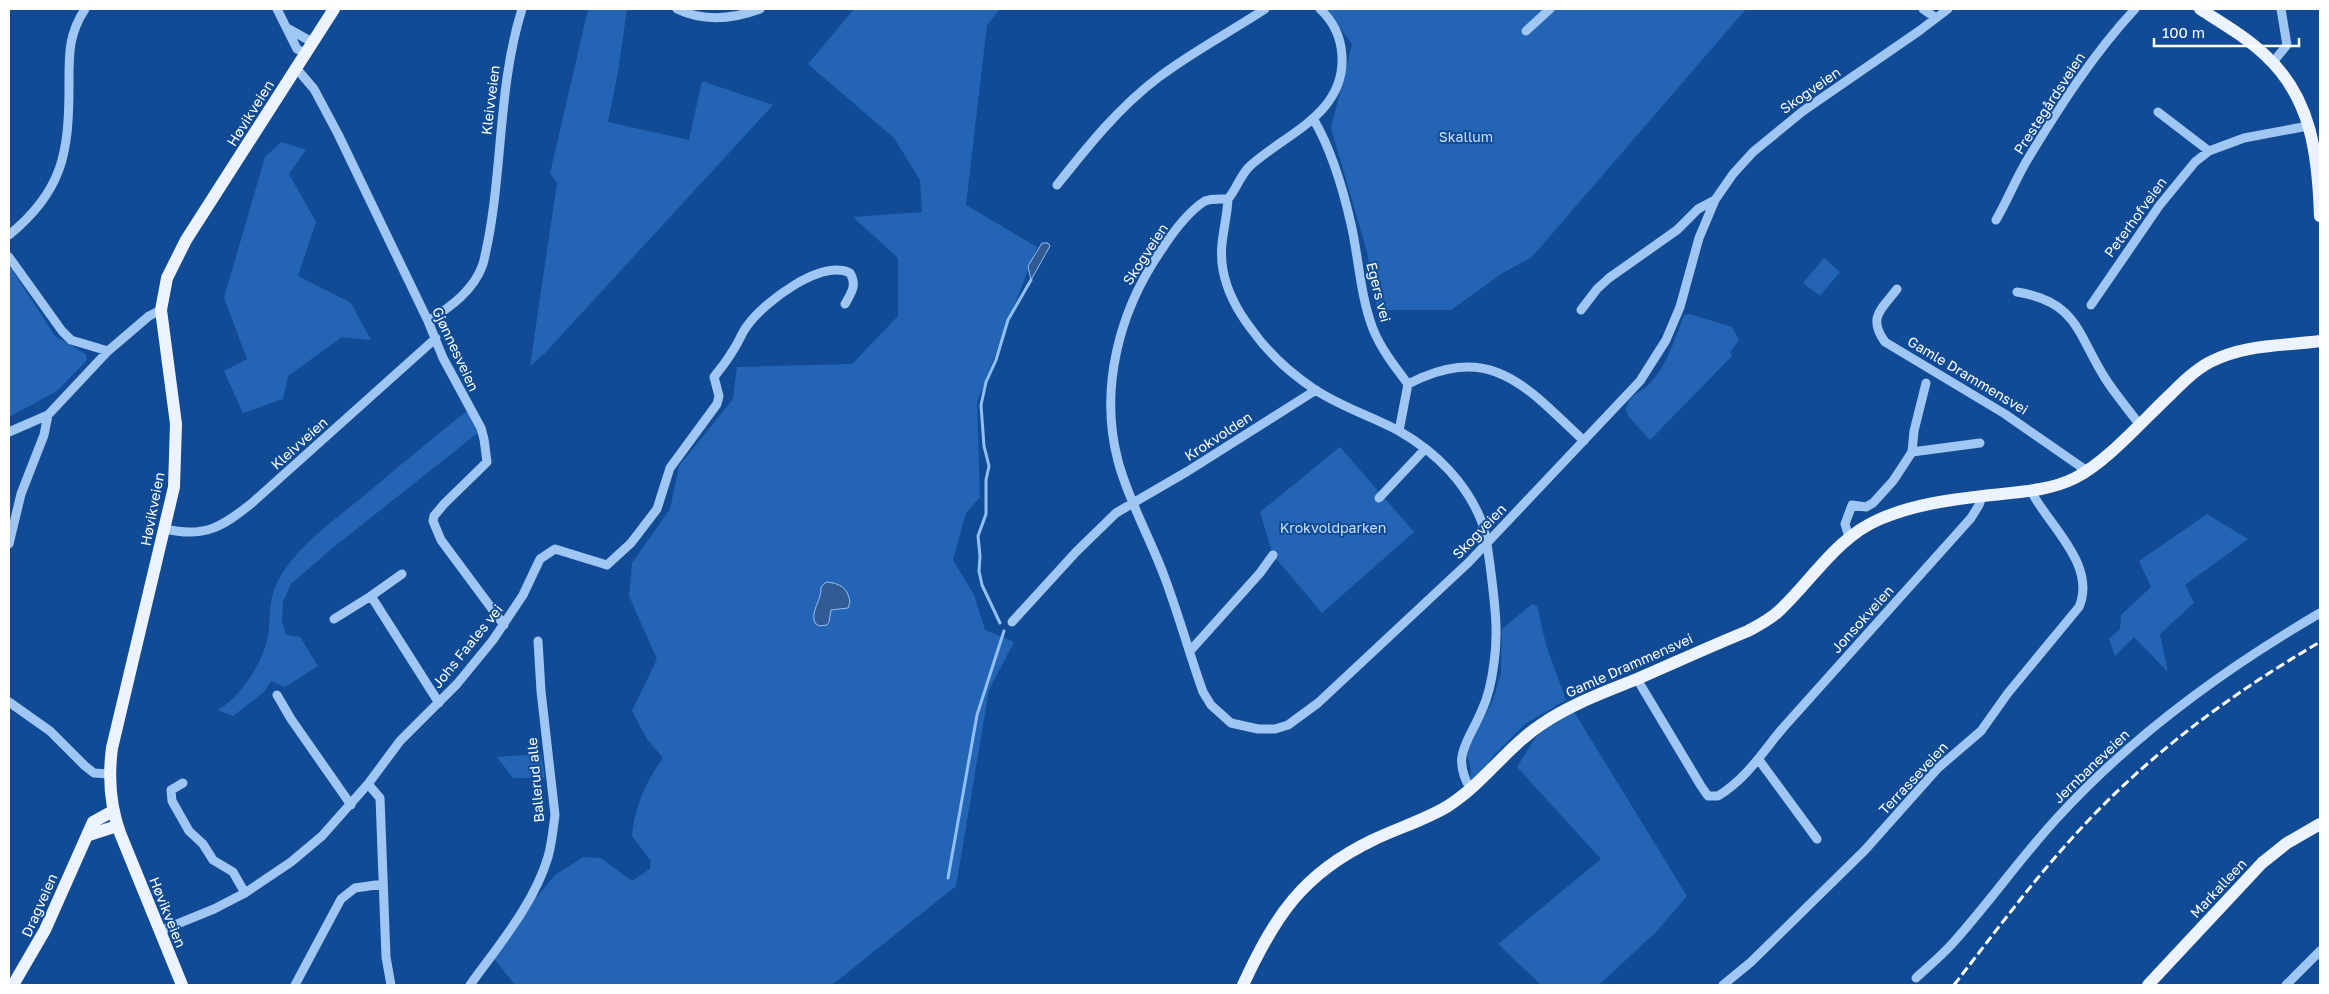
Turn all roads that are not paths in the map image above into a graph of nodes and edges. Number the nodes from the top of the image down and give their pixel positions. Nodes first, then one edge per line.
1 (85, 9) edge
2 (277, 9) edge
3 (334, 9) edge
4 (522, 9) edge
5 (677, 9) edge
6 (760, 9) edge
7 (1265, 9) edge
8 (1320, 9) edge
9 (1550, 9) edge
10 (1923, 9) edge
11 (1948, 9) edge
12 (2135, 9) edge
13 (2200, 9) edge
14 (2281, 9) edge
15 (1936, 18) junction
16 (287, 28) junction
17 (1526, 31) dead end
18 (309, 48) junction
19 (2273, 62) junction
20 (296, 68) junction
21 (2158, 112) dead end
22 (1314, 120) junction
23 (2314, 124) edge
24 (2209, 151) junction
25 (1057, 185) dead end
26 (1228, 199) junction
27 (1715, 200) junction
28 (2320, 216) edge
29 (1996, 220) dead end
30 (9, 235) edge
31 (9, 257) edge
32 (1897, 289) dead end
33 (2017, 292) dead end
34 (845, 304) dead end
35 (2090, 305) dead end
36 (161, 310) junction
37 (1581, 310) dead end
38 (428, 321) junction
39 (436, 338) junction
40 (2320, 341) edge
41 (108, 351) junction
42 (1926, 383) dead end
43 (1408, 384) junction
44 (1316, 390) junction
45 (48, 415) junction
46 (2139, 424) junction
47 (1399, 431) junction
48 (9, 432) edge
49 (1584, 441) junction
50 (1980, 443) dead end
51 (1425, 449) junction
52 (1912, 452) junction
53 (2086, 471) junction
54 (2032, 491) junction
55 (1982, 496) junction
56 (1379, 498) dead end
57 (1134, 503) junction
58 (165, 529) junction
59 (1850, 537) junction
60 (1487, 541) junction
61 (9, 544) edge
62 (1273, 554) dead end
63 (402, 574) dead end
64 (372, 596) junction
65 (2320, 614) edge
66 (334, 619) dead end
67 (1012, 622) dead end
68 (504, 625) junction
69 (538, 641) dead end
70 (1190, 651) junction
71 (1637, 679) junction
72 (278, 695) dead end
73 (9, 702) edge
74 (438, 703) junction
75 (1759, 760) junction
76 (109, 774) junction
77 (183, 783) dead end
78 (368, 784) junction
79 (1471, 790) junction
80 (351, 805) junction
81 (113, 811) junction
82 (2320, 824) edge
83 (117, 826) junction
84 (89, 835) junction
85 (1818, 839) dead end
86 (383, 884) junction
87 (245, 893) junction
88 (160, 931) junction
89 (2320, 951) edge
90 (1916, 978) dead end
91 (13, 985) edge
92 (182, 985) edge
93 (295, 985) edge
94 (391, 985) edge
95 (470, 985) edge
96 (1243, 985) edge
97 (1723, 985) edge
98 (2148, 985) edge
99 (2286, 985) edge

1 - 30 street
2 - 16 street
3 - 18 main road, Høvikveien
4 - 38 street, Kleivveien
5 - 6 street
7 - 25 street
8 - 22 street
9 - 17 street
10 - 15 street
11 - 15 street, Skogveien
12 - 29 street, Prestegårdsveien
13 - 19 main road
14 - 19 street
15 - 27 street, Skogveien
16 - 18 street
16 - 18 street
18 - 20 main road, Høvikveien
19 - 23 main road
20 - 36 main road, Høvikveien
20 - 38 street, Gjønnesveien
21 - 24 street
22 - 26 street
22 - 43 street, Egers vei
23 - 24 street, Peterhofveien
23 - 28 main road
24 - 35 street, Peterhofveien
26 - 44 street
26 - 57 street, Skogveien
27 - 37 street, Skogveien
27 - 49 street, Skogveien
31 - 41 street
32 - 53 street, Gamle Drammensvei
33 - 46 street
34 - 68 street, Johs Faales vei
36 - 41 street
36 - 58 main road, Høvikveien
38 - 39 street, Gjønnesveien
39 - 58 street, Kleivveien
39 - 68 street, Gjønnesveien
40 - 46 main road, Gamle Drammensvei
41 - 45 street
42 - 52 street
43 - 47 street
43 - 49 street
44 - 47 street
44 - 57 street, Krokvolden
45 - 48 street
45 - 61 street
46 - 53 main road, Gamle Drammensvei
47 - 51 street
49 - 60 street, Skogveien
50 - 52 street
51 - 56 street
51 - 60 street
52 - 59 street
53 - 54 main road, Gamle Drammensvei
54 - 55 main road, Gamle Drammensvei
54 - 97 street, Terrasseveien
55 - 59 main road, Gamle Drammensvei
55 - 75 street, Jonsokveien
57 - 67 street
57 - 70 street, Skogveien
58 - 76 main road, Høvikveien
59 - 71 main road, Gamle Drammensvei
60 - 70 street, Skogveien
60 - 79 street
62 - 70 street
63 - 64 street
64 - 66 street
64 - 74 street, Johs Faales vei
65 - 90 street, Jernbaneveien
68 - 74 street, Johs Faales vei
69 - 95 street, Ballerud alle
71 - 75 street, Jonsokveien
71 - 79 main road, Gamle Drammensvei
72 - 80 street
73 - 76 street
74 - 78 street, Johs Faales vei
75 - 85 street
76 - 81 main road, Høvikveien
77 - 87 street
78 - 80 street, Johs Faales vei
78 - 86 street
79 - 96 main road, Gamle Drammensvei
80 - 87 street, Johs Faales vei
81 - 83 main road, Høvikveien
81 - 84 main road, Dragveien
82 - 98 main road, Markalleen
83 - 84 main road
83 - 88 main road, Høvikveien
84 - 91 main road, Dragveien
86 - 93 street
86 - 94 street
87 - 88 street, Johs Faales vei
88 - 92 main road, Høvikveien
89 - 99 street

